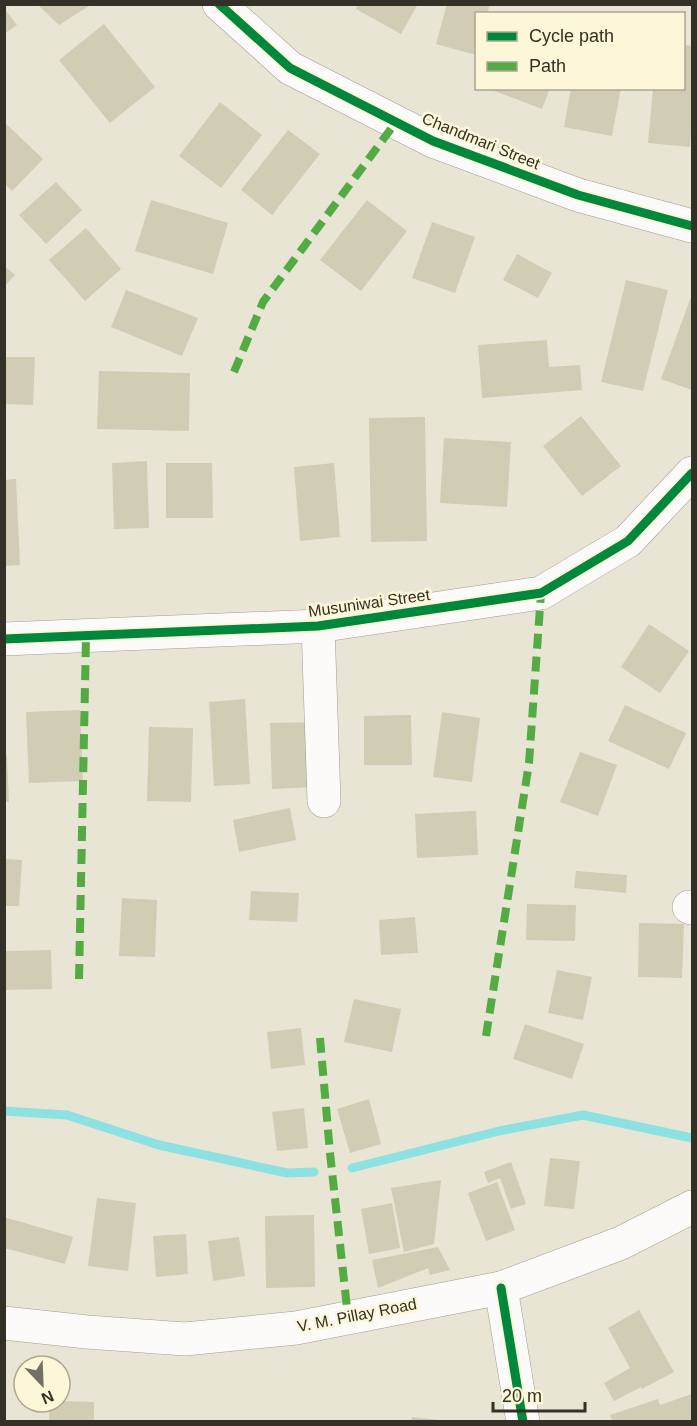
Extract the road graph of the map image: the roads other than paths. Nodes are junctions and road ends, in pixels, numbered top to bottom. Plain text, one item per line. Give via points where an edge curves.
1 (219, 4) edge
2 (693, 226) edge
3 (693, 473) edge
4 (318, 626) junction
5 (4, 639) edge
6 (324, 801) dead end
7 (693, 1207) edge
8 (501, 1288) junction
9 (4, 1323) edge
10 (524, 1422) edge

1 - 2 street, Chandmari Street via 290,68 433,141 578,195
3 - 4 street, Musuniwai Street via 628,541 541,593
4 - 5 street, Musuniwai Street
4 - 6 street
7 - 8 street, V. M. Pillay Road via 621,1243
8 - 9 street, V. M. Pillay Road via 296,1328 185,1339
8 - 10 street

